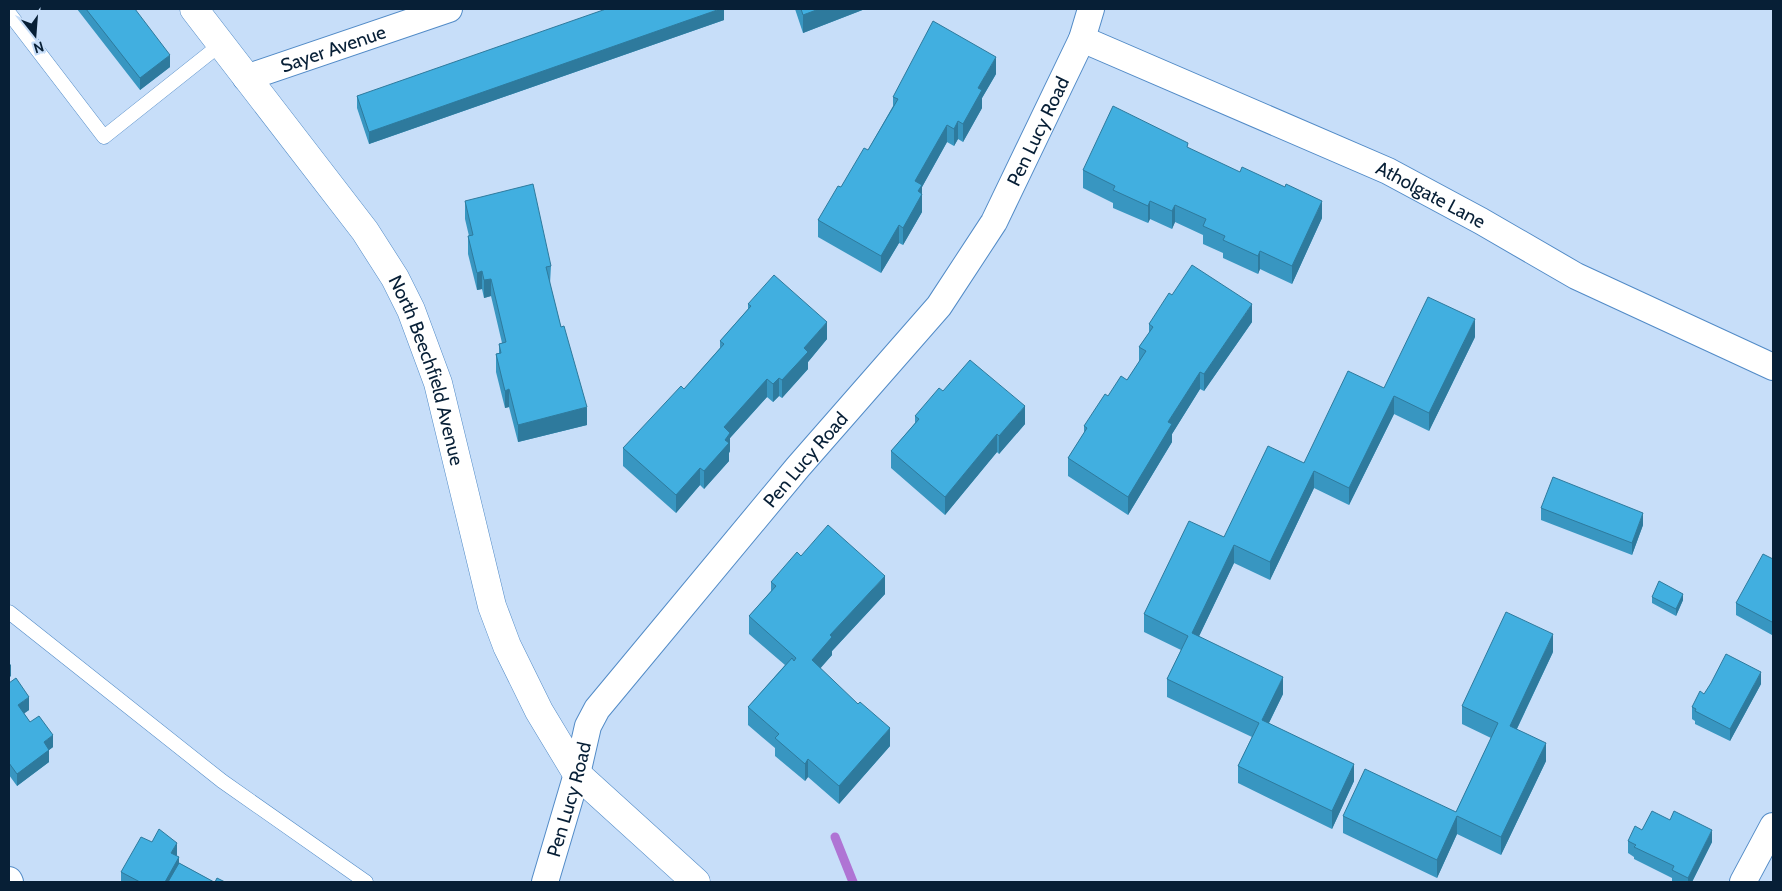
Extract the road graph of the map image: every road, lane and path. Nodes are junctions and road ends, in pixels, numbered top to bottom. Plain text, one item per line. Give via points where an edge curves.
1 (194, 9) edge
2 (449, 9) edge
3 (1091, 9) edge
4 (9, 13) edge
5 (1082, 39) junction
6 (221, 44) junction
7 (246, 78) junction
8 (1773, 367) edge
9 (9, 612) edge
10 (577, 774) junction
11 (1773, 826) edge
12 (366, 882) edge
13 (545, 882) edge
14 (696, 882) edge
15 (1743, 882) edge

1 - 6 street, North Beechfield Avenue
2 - 7 street, Sayer Avenue
3 - 5 street, Pen Lucy Road
4 - 6 lane via 104,137
5 - 8 street, Atholgate Lane via 1388,171 1576,276
5 - 10 street, Pen Lucy Road via 994,222 939,306 798,467 597,708 588,726
6 - 7 street, North Beechfield Avenue
7 - 10 street, North Beechfield Avenue via 365,231 411,310 438,384 492,606 521,678
9 - 12 lane via 222,781
10 - 13 street, Pen Lucy Road
10 - 14 street, North Beechfield Avenue
11 - 15 street

